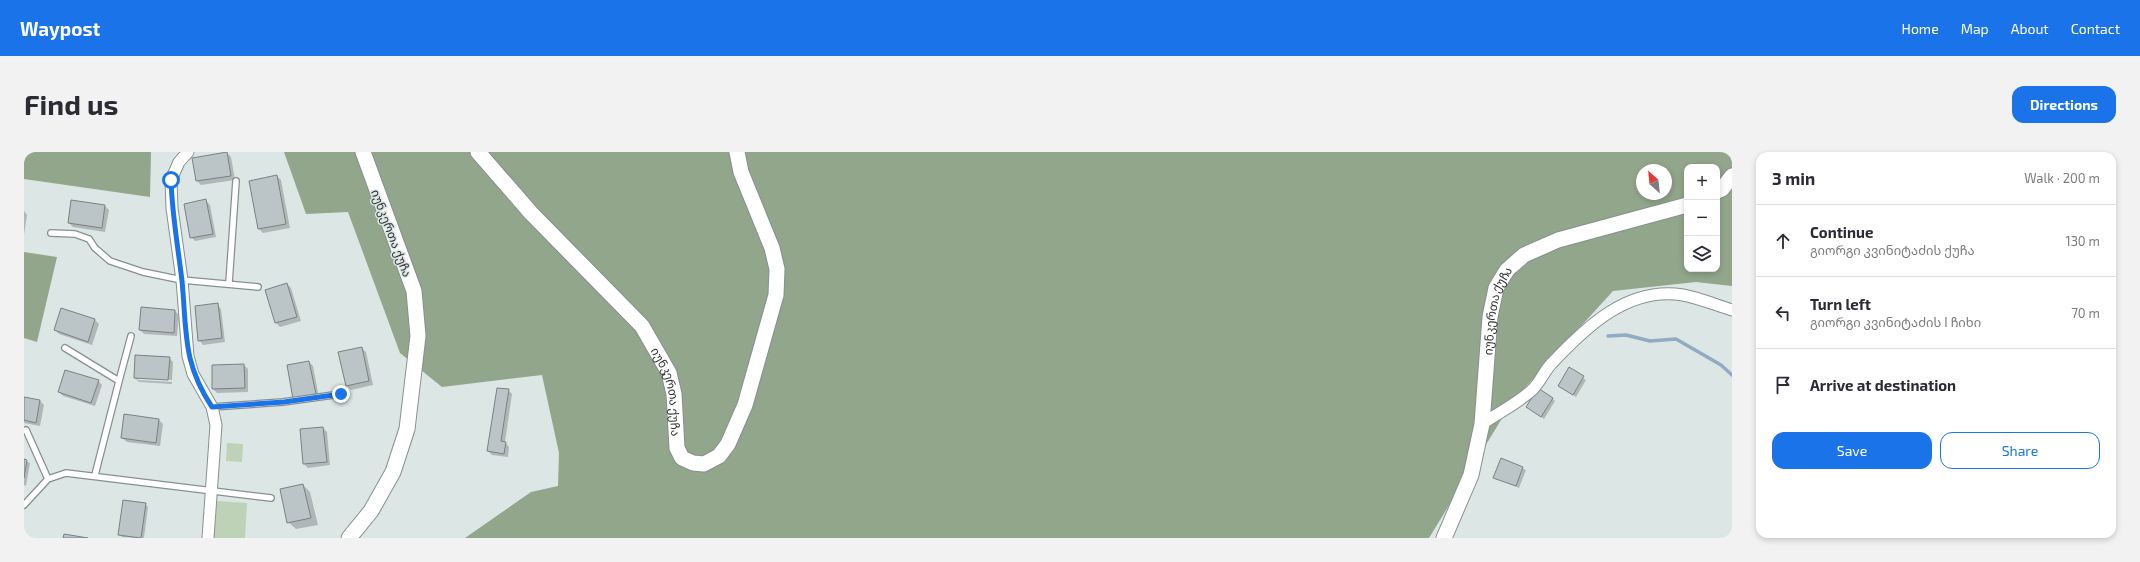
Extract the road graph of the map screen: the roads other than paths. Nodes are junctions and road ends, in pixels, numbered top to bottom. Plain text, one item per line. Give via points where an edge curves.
1 (188, 152) edge
2 (363, 152) edge
3 (478, 152) edge
4 (738, 152) edge
5 (1732, 176) edge
6 (236, 181) dead end
7 (1720, 190) edge
8 (1684, 206) edge
9 (51, 233) dead end
10 (182, 280) junction
11 (229, 283) junction
12 (258, 287) dead end
13 (1732, 310) edge
14 (132, 336) dead end
15 (65, 348) dead end
16 (118, 381) junction
17 (341, 394) dead end
18 (212, 407) junction
19 (1482, 424) junction
20 (26, 430) dead end
21 (95, 475) junction
22 (48, 478) junction
23 (212, 490) junction
24 (271, 498) dead end
25 (24, 505) edge
26 (208, 538) edge
27 (349, 538) edge
28 (1444, 538) edge

1 - 10 street via 179,162 171,180 172,208
2 - 27 main road, იუნკერთა ქუჩა via 414,291 418,336 407,429 392,472 370,511
3 - 4 main road, იუნკერთა ქუჩა via 531,213 642,326 669,372 674,394 676,448 682,458 692,463 704,464 719,456 728,444 745,405 776,295 777,269 772,248 741,172
5 - 7 main road
6 - 11 lane
8 - 19 main road, იუნკერთა ქუჩა via 1558,240 1524,255 1507,270 1496,288 1490,317
9 - 10 lane via 75,234 89,239 110,261 143,272
10 - 11 lane
10 - 18 street via 188,356 193,374
11 - 12 lane
13 - 19 street via 1682,295 1649,295 1623,303 1591,324 1548,367 1532,390
14 - 16 lane
15 - 16 lane
16 - 21 lane
17 - 18 lane via 284,402
18 - 23 street via 216,425
19 - 28 main road, იუნკერთა ქუჩა via 1471,475
20 - 22 lane
21 - 22 lane via 66,472
21 - 23 lane
22 - 25 lane
23 - 24 lane
23 - 26 street

